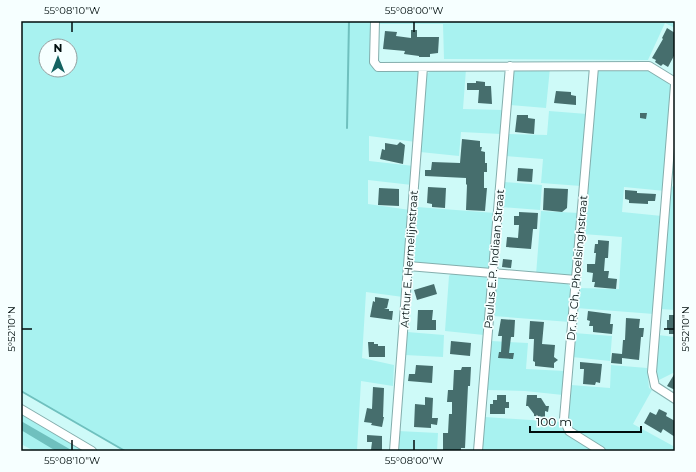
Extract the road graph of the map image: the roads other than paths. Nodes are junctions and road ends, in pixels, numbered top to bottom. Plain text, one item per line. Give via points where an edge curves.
1 (375, 21) edge
2 (510, 66) junction
3 (594, 67) junction
4 (423, 68) junction
5 (675, 83) edge
6 (672, 178) edge
7 (408, 266) junction
8 (493, 274) junction
9 (576, 280) junction
10 (675, 398) edge
11 (21, 410) edge
12 (92, 451) edge
13 (394, 451) edge
14 (478, 451) edge
15 (601, 451) edge

1 - 4 street via 374,62 378,67
2 - 3 street
2 - 4 street
2 - 8 street, Paulus E.P. Indiaan Straat
3 - 5 street via 649,66
3 - 9 street, Dr. R. Ch. Phoelsinghstraat
4 - 7 street, Arthur E. Hermelijnstraat
5 - 6 street
6 - 10 street via 652,372 655,386
7 - 8 street
7 - 13 street, Arthur E. Hermelijnstraat
8 - 9 street
8 - 14 street, Paulus E.P. Indiaan Straat
9 - 15 street, Dr. R. Ch. Phoelsinghstraat via 564,419 569,431
11 - 12 street

